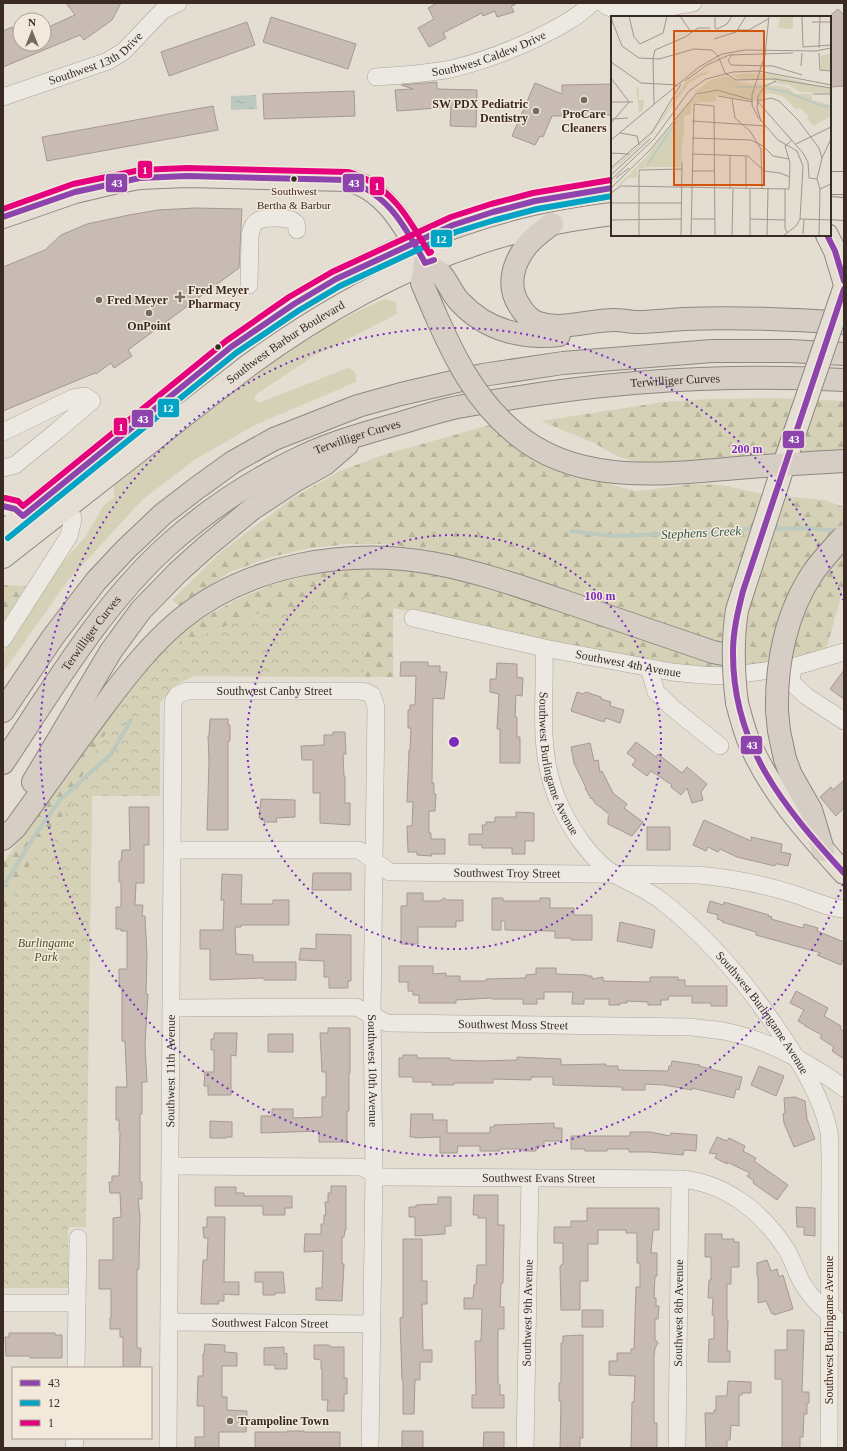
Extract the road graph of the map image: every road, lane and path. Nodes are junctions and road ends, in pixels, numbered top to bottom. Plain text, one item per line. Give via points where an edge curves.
1 (178, 3) edge
2 (592, 3) edge
3 (603, 3) edge
4 (693, 3) edge
5 (159, 7) edge
6 (376, 77) dead end
7 (3, 97) edge
8 (831, 183) edge
9 (844, 183) edge
10 (611, 188) edge
11 (831, 208) edge
12 (844, 209) edge
13 (611, 214) edge
14 (3, 217) edge
15 (552, 224) junction
16 (297, 230) dead end
17 (828, 236) edge
18 (414, 242) junction
19 (425, 263) junction
20 (844, 280) edge
21 (249, 285) dead end
22 (844, 289) edge
23 (636, 322) junction
24 (844, 323) edge
25 (844, 354) edge
26 (844, 380) edge
27 (3, 432) edge
28 (358, 435) junction
29 (844, 461) edge
30 (3, 468) edge
31 (3, 506) edge
32 (68, 506) junction
33 (23, 516) junction
34 (3, 532) edge
35 (844, 536) edge
36 (3, 557) edge
37 (413, 618) dead end
38 (3, 639) edge
39 (544, 648) junction
40 (844, 652) edge
41 (733, 656) junction
42 (793, 667) junction
43 (649, 668) junction
44 (177, 695) joint
45 (372, 695) joint
46 (3, 711) edge
47 (844, 721) edge
48 (720, 746) dead end
49 (3, 763) edge
50 (3, 838) edge
51 (172, 850) junction
52 (823, 850) junction
53 (374, 861) junction
54 (844, 874) edge
55 (616, 875) junction
56 (844, 909) edge
57 (172, 1008) junction
58 (372, 1015) junction
59 (797, 1058) junction
60 (844, 1088) edge
61 (171, 1166) junction
62 (374, 1172) junction
63 (530, 1178) junction
64 (680, 1179) junction
65 (78, 1238) dead end
66 (3, 1303) edge
67 (77, 1303) junction
68 (830, 1315) junction
69 (169, 1322) junction
70 (372, 1324) junction
71 (844, 1324) edge
72 (76, 1367) edge
73 (168, 1448) edge
74 (370, 1448) edge
75 (525, 1448) edge
76 (677, 1448) edge
77 (828, 1448) edge

1 - 5 street, Southwest 13th Drive
2 - 6 street, Southwest Caldew Drive via 581,13 546,34 482,61 453,69
3 - 4 street via 620,11
5 - 7 street, Southwest 13th Drive via 124,51 108,61
8 - 9 main road
10 - 18 main road via 535,201 493,212 453,225
11 - 12 main road
13 - 15 main road, Southwest Barbur Boulevard
14 - 18 main road via 75,192 140,178 187,176 334,180 368,187 390,207
15 - 19 main road, Southwest Barbur Boulevard via 519,231
15 - 23 highway via 532,240 517,261 512,278 513,290 522,310 538,322 548,325 614,320
16 - 21 street via 292,219 263,218 254,223 250,235
17 - 20 main road
18 - 19 main road
18 - 33 main road via 336,279 257,328 225,351
19 - 23 highway via 440,274 460,302 477,317 517,334 547,336 615,328
19 - 29 highway, bridge via 422,283 465,376 488,406 516,434 537,448 586,468 639,474
19 - 32 main road, Southwest Barbur Boulevard via 348,302 277,345
22 - 41 main road, bridge via 737,610
23 - 24 highway via 716,318
25 - 46 highway via 712,351 563,363 483,375 401,394 358,406 280,436 233,462 197,488 163,514 125,550 96,581 53,637
26 - 28 highway, Terwilliger Curves via 747,378 612,384 449,409
27 - 30 street via 72,398 84,396 92,401 15,465
28 - 49 highway, Terwilliger Curves via 304,455 269,474 228,498 168,546 113,604
28 - 50 highway via 325,464 252,509 178,572 141,610 103,664 10,821
31 - 33 street via 15,509
32 - 36 main road, Southwest Barbur Boulevard
32 - 38 street via 73,519 69,536
33 - 34 main road
35 - 52 highway, bridge via 814,572 801,594 791,618 778,670 776,711 785,759 810,810
37 - 39 street, Southwest 4th Avenue
39 - 43 street, Southwest 4th Avenue
39 - 55 street, Southwest Burlingame Avenue via 543,734 553,786 581,840 594,857
40 - 42 street, Southwest 4th Avenue
41 - 50 highway via 713,652 539,593 447,566 387,558 307,563 267,574 225,590 179,621 140,660 15,828
41 - 52 main road, bridge via 737,703 750,743 765,774
42 - 43 street, Southwest 4th Avenue via 727,676
42 - 47 street via 791,682 806,696
43 - 48 street via 656,692
44 - 45 street, Southwest Canby Street via 187,692 366,692
44 - 51 street, Southwest 11th Avenue via 173,705
45 - 53 street, Southwest 10th Avenue via 376,707
51 - 53 street, Southwest Troy Street via 359,850
51 - 57 street, Southwest 11th Avenue
52 - 54 main road
53 - 55 street, Southwest Troy Street via 390,872
53 - 58 street, Southwest 10th Avenue
55 - 56 street, Southwest Troy Street via 725,877 756,883
55 - 59 street, Southwest Burlingame Avenue via 661,900 716,949 756,997
57 - 58 street, Southwest Moss Street via 356,1007
57 - 61 street, Southwest 11th Avenue
58 - 59 street, Southwest Moss Street via 387,1023 692,1027 746,1037
58 - 62 street, Southwest 10th Avenue
59 - 60 street, Southwest Moss Street
59 - 68 street, Southwest Burlingame Avenue via 816,1093 829,1132
61 - 62 street, Southwest Evans Street via 361,1166
61 - 69 street, Southwest 11th Avenue
62 - 63 street, Southwest Evans Street via 381,1177
62 - 70 street, Southwest 10th Avenue
63 - 64 street, Southwest Evans Street
63 - 75 street, Southwest 9th Avenue
64 - 68 street, Southwest Evans Street via 701,1182 730,1194 756,1213 784,1246 801,1281 811,1295
64 - 76 street, Southwest 8th Avenue
65 - 67 street
66 - 67 street
67 - 72 street
68 - 71 street, Southwest Evans Street
68 - 77 street, Southwest Burlingame Avenue
69 - 70 street, Southwest Falcon Street
69 - 73 street, Southwest 11th Avenue
70 - 74 street, Southwest 10th Avenue

